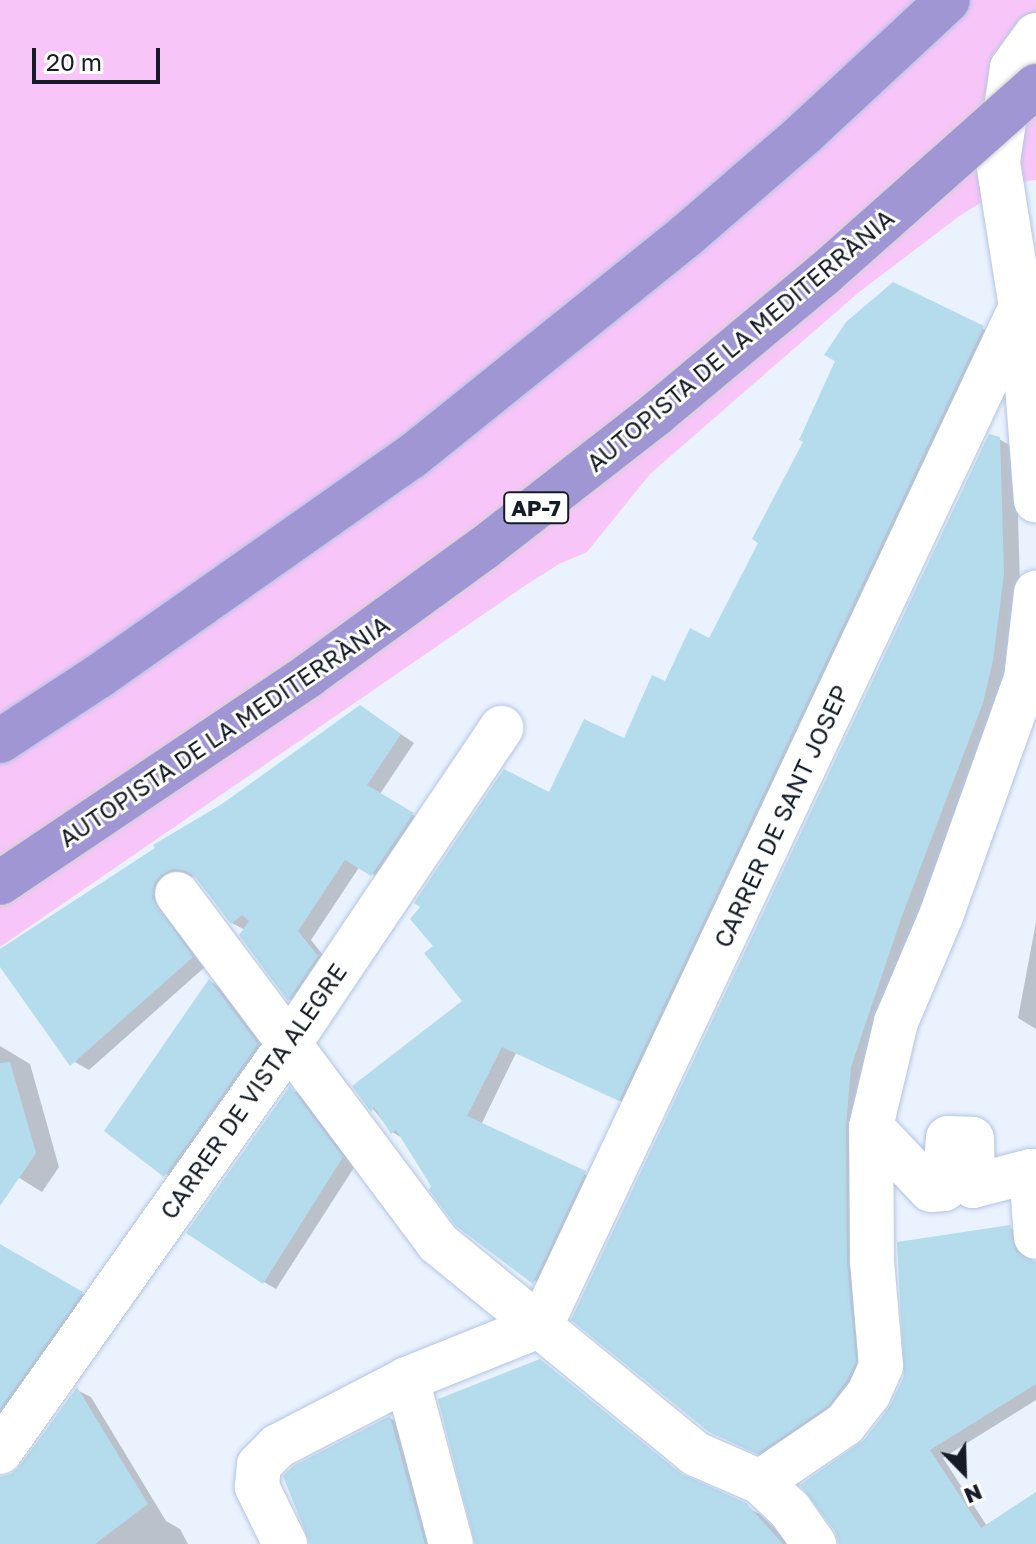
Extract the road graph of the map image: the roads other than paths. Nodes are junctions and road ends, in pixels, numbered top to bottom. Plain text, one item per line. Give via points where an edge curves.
1 (948, 0) edge
2 (1036, 35) edge
3 (1036, 86) edge
4 (1022, 210) edge
5 (1028, 302) edge
6 (1036, 500) edge
7 (1036, 593) edge
8 (501, 728) dead end
9 (0, 741) edge
10 (0, 883) edge
11 (177, 894) dead end
12 (289, 1044) junction
13 (871, 1127) junction
14 (1036, 1237) edge
15 (541, 1325) junction
16 (407, 1379) junction
17 (0, 1452) edge
18 (760, 1482) junction
19 (285, 1544) edge
20 (451, 1544) edge
21 (814, 1544) edge

1 - 9 highway via 805,133 411,457
2 - 4 street via 1012,68 998,162
3 - 10 highway, AUTOPISTA DE LA MEDITERRÀNIA / AP-7, bridge via 823,275 484,548 309,675
4 - 5 street
5 - 6 street
5 - 15 street, CARRER DE SANT JOSEP
7 - 13 street via 1026,679 941,916 896,1022
8 - 12 street, CARRER DE VISTA ALEGRE
11 - 12 street
12 - 15 street via 438,1243
12 - 17 street, CARRER DE VISTA ALEGRE
13 - 14 street via 931,1190 944,1189 948,1138 972,1139 973,1186 1031,1171
13 - 18 street via 872,1260 881,1366 869,1393 845,1424
15 - 16 street
15 - 18 street via 696,1454
16 - 19 street via 278,1446 259,1465 257,1487
16 - 20 street
18 - 21 street via 790,1510

